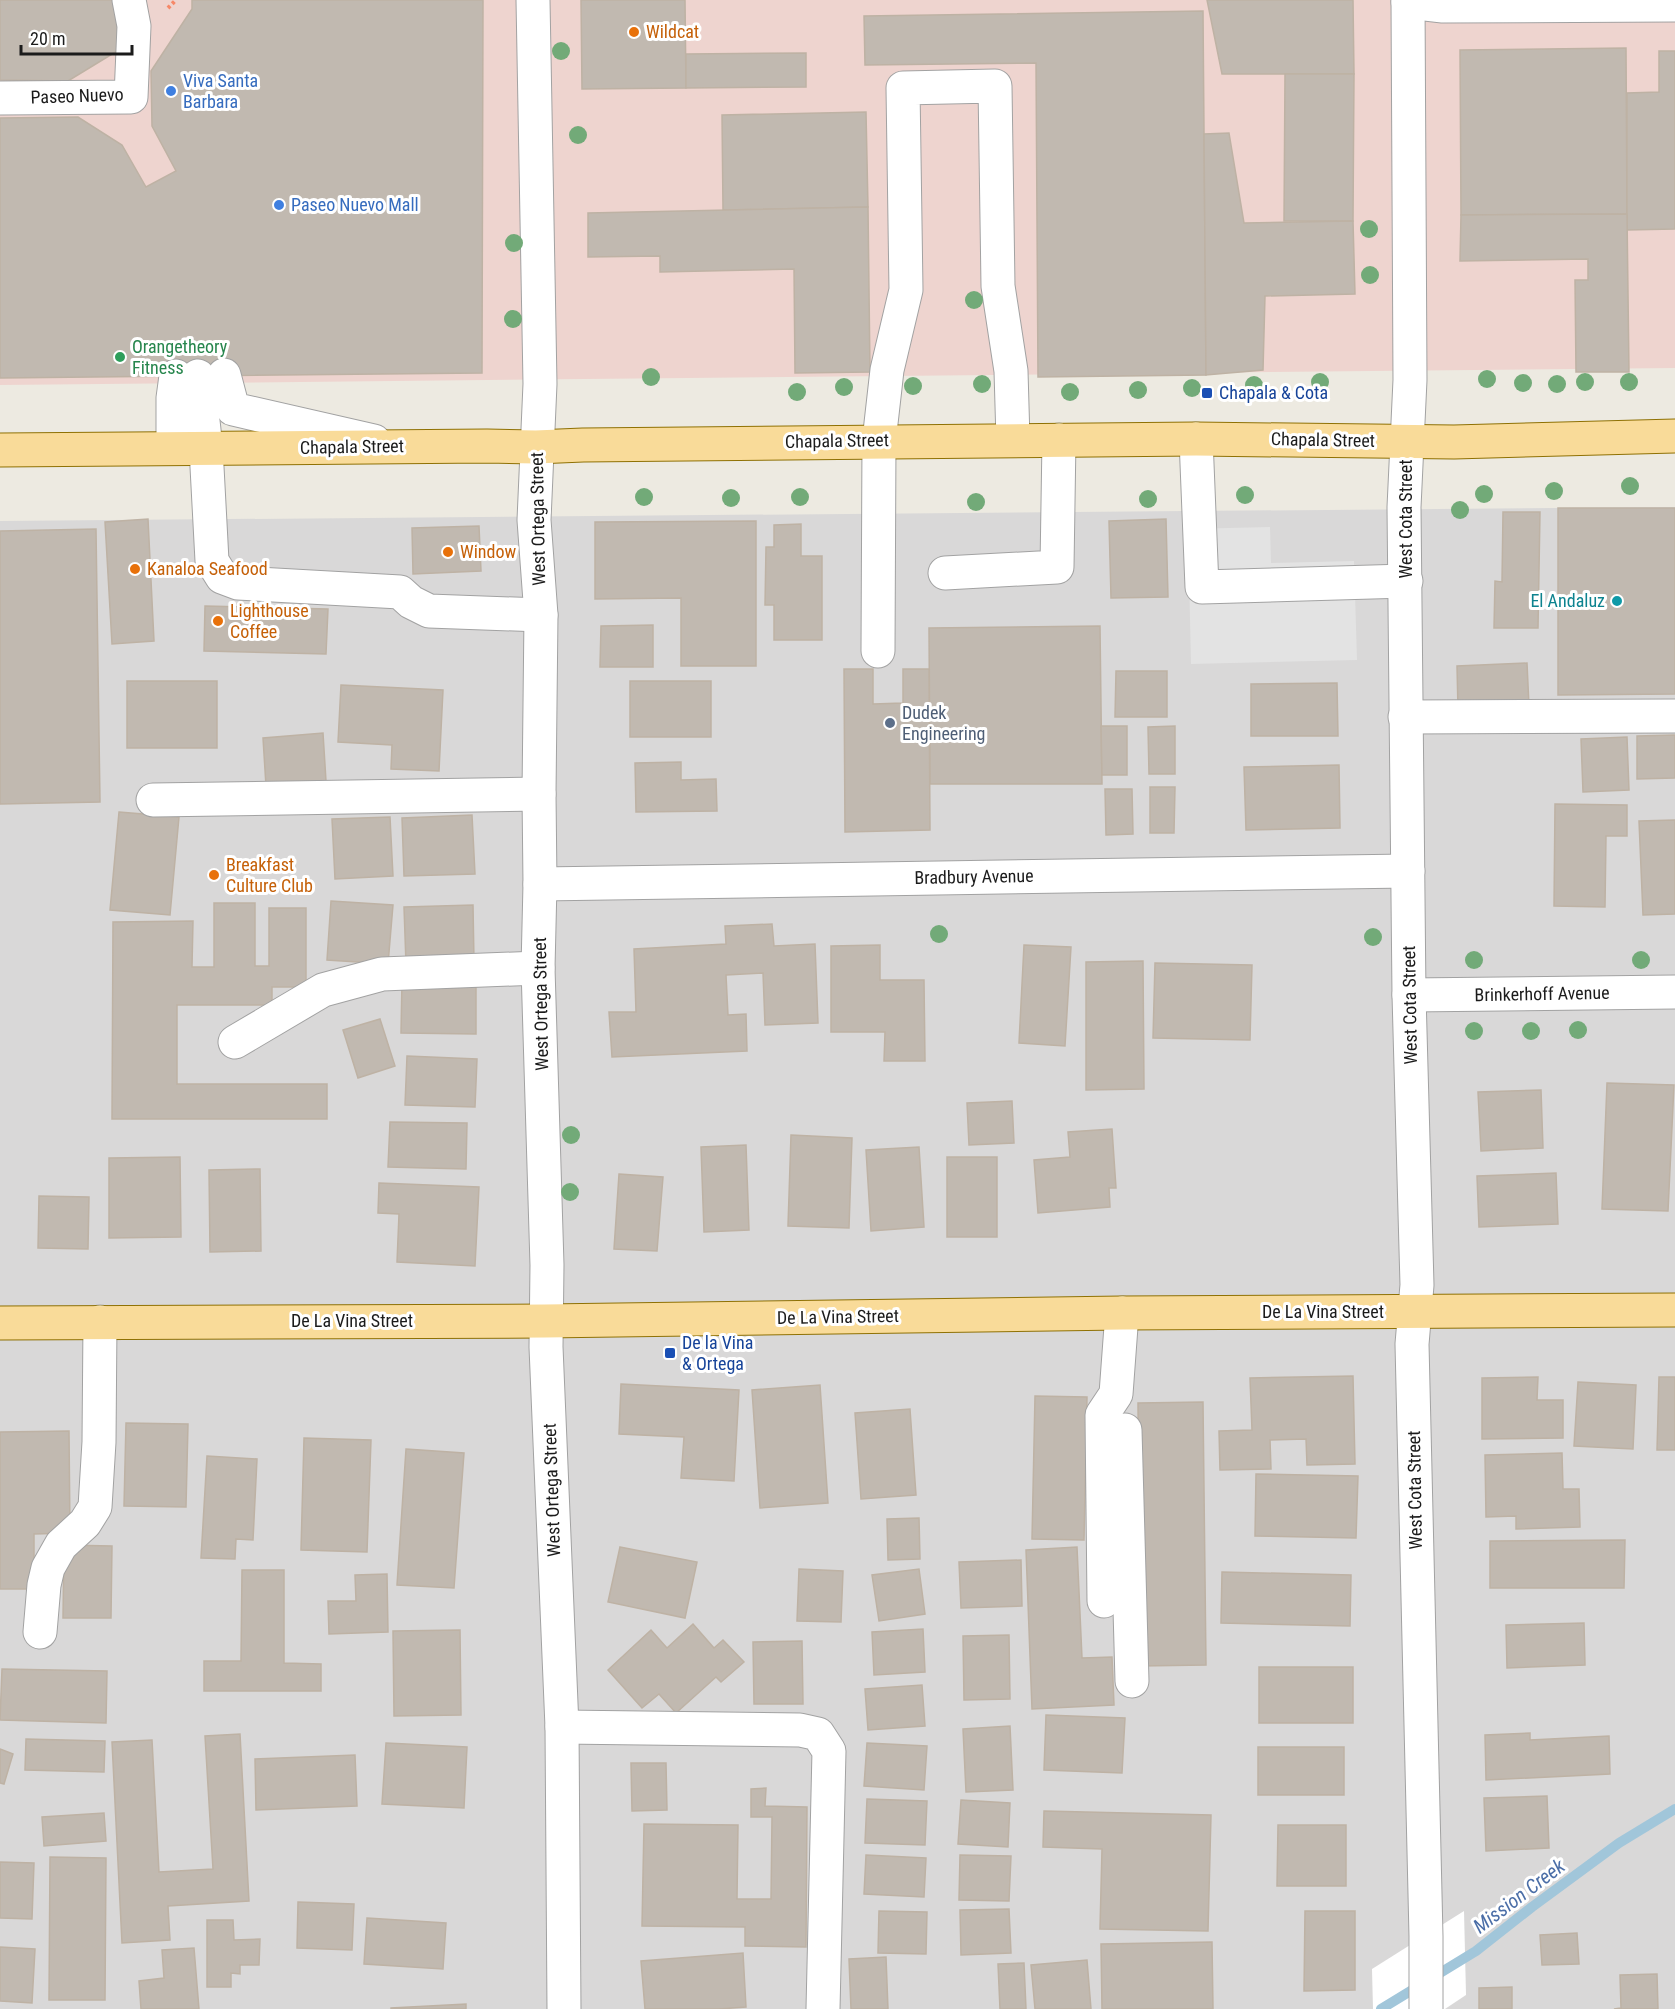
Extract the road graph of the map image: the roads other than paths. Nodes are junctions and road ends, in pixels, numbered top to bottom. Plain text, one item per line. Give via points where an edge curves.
1 (129, 0) edge
2 (533, 0) edge
3 (1408, 1) edge
4 (1675, 5) edge
5 (0, 98) edge
6 (199, 376) junction
7 (1675, 436) edge
8 (1196, 439) junction
9 (1013, 440) junction
10 (1059, 440) junction
11 (879, 441) junction
12 (1407, 441) junction
13 (399, 446) junction
14 (536, 447) junction
15 (174, 448) junction
16 (206, 448) junction
17 (0, 450) edge
18 (945, 573) dead end
19 (1406, 580) junction
20 (540, 615) junction
21 (878, 651) dead end
22 (1675, 716) edge
23 (1405, 717) junction
24 (539, 794) junction
25 (153, 800) dead end
26 (1408, 871) junction
27 (540, 884) junction
28 (538, 968) junction
29 (1675, 992) edge
30 (1409, 995) junction
31 (235, 1042) dead end
32 (1675, 1310) edge
33 (1415, 1311) junction
34 (1122, 1313) junction
35 (545, 1321) junction
36 (100, 1322) junction
37 (0, 1323) edge
38 (1116, 1394) junction
39 (1104, 1601) dead end
40 (40, 1632) dead end
41 (1132, 1682) dead end
42 (562, 1727) junction
43 (564, 2009) edge
44 (823, 2009) edge
45 (1425, 2009) edge

1 - 5 street, Paseo Nuevo via 134,26 131,97
2 - 14 street, West Ortega Street via 540,384
3 - 4 street via 1443,6
3 - 12 street, West Cota Street
6 - 13 street via 233,409
6 - 15 street via 173,398
6 - 16 street
7 - 12 main road, Chapala Street
8 - 10 main road, Chapala Street
8 - 12 main road, Chapala Street
8 - 19 street via 1202,587
9 - 10 main road, Chapala Street
9 - 11 main road, Chapala Street
9 - 11 street via 1011,371 998,286 995,86 903,88 906,290 887,370
10 - 18 street via 1057,567
11 - 14 main road, Chapala Street
11 - 21 street
12 - 19 street, West Cota Street
13 - 14 main road, Chapala Street
13 - 16 main road, Chapala Street
14 - 20 street, West Ortega Street via 534,520
15 - 16 main road, Chapala Street
15 - 17 main road, Chapala Street
16 - 20 street via 212,561 222,577 238,583 400,592 429,611
19 - 23 street, West Cota Street
20 - 24 street, West Ortega Street
22 - 23 street
23 - 26 street, West Cota Street
24 - 25 street
24 - 27 street, West Ortega Street
26 - 27 street, Bradbury Avenue
26 - 30 street, West Cota Street
27 - 28 street, West Ortega Street
28 - 31 street via 382,974 323,990
28 - 35 street, West Ortega Street via 547,1265
29 - 30 street, Brinkerhoff Avenue
30 - 33 street, West Cota Street
32 - 33 main road, De La Vina Street
33 - 34 main road, De La Vina Street
33 - 45 street, West Cota Street
34 - 35 main road, De La Vina Street
34 - 38 street
35 - 36 main road, De La Vina Street
35 - 42 street, West Ortega Street
36 - 37 main road, De La Vina Street
36 - 40 street via 95,1507 85,1524 61,1545 48,1568
38 - 39 street via 1102,1414
38 - 41 street via 1124,1410
42 - 43 street, West Ortega Street
42 - 44 street via 800,1730 818,1734 829,1751

